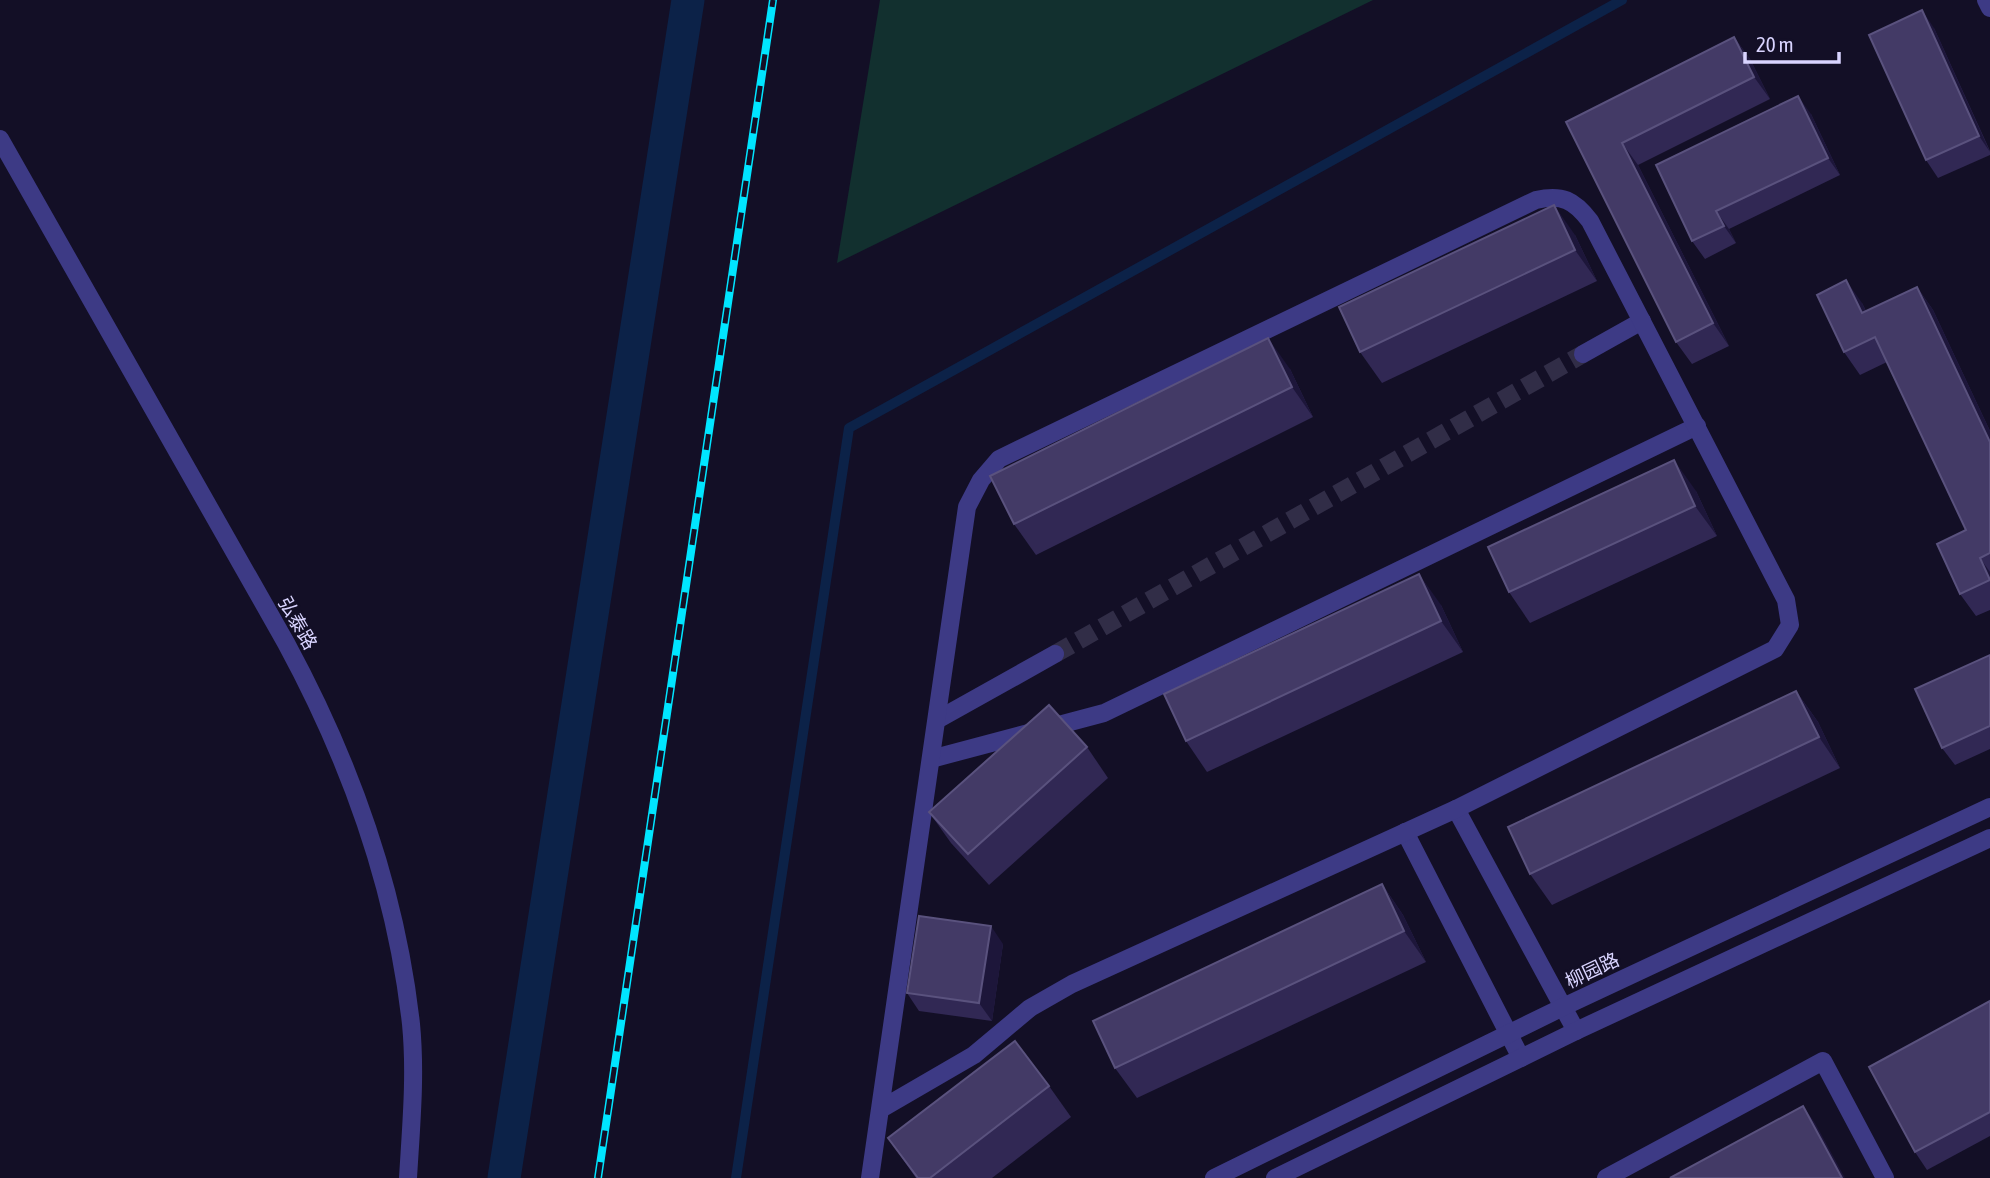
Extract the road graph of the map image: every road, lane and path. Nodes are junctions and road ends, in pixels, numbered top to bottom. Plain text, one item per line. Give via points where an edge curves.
1 (1986, 0) edge
2 (1990, 8) edge
3 (0, 139) edge
4 (1642, 321) junction
5 (1583, 354) tunnel mouth
6 (1697, 426) junction
7 (1055, 654) tunnel mouth
8 (937, 720) junction
9 (931, 759) junction
10 (1990, 807) edge
11 (1456, 808) junction
12 (1405, 832) junction
13 (1990, 838) edge
14 (1563, 1007) junction
15 (1576, 1031) junction
16 (1508, 1034) junction
17 (1521, 1058) junction
18 (881, 1110) junction
19 (408, 1178) edge
20 (870, 1178) edge
21 (1214, 1178) edge
22 (1275, 1178) edge
23 (1606, 1178) edge
24 (1885, 1178) edge

1 - 2 street
3 - 19 street, 弘泰路 via 286,643 318,702 357,795 385,884 411,1025 414,1087
4 - 5 street
4 - 6 street
4 - 8 street via 1590,221 1577,204 1556,195 1536,200 999,459 967,507
6 - 9 street via 1104,713
6 - 11 street via 1786,600 1790,625 1775,649
7 - 8 street
8 - 9 street
9 - 18 street
10 - 14 street, 柳园路
11 - 12 street
11 - 14 street
12 - 16 street
12 - 18 street via 1072,984 1030,1008 974,1055
13 - 15 street
14 - 15 street
14 - 16 street, 柳园路
15 - 17 street
16 - 17 street
16 - 21 street, 柳园路
17 - 22 street
18 - 20 street
23 - 24 street via 1824,1061

